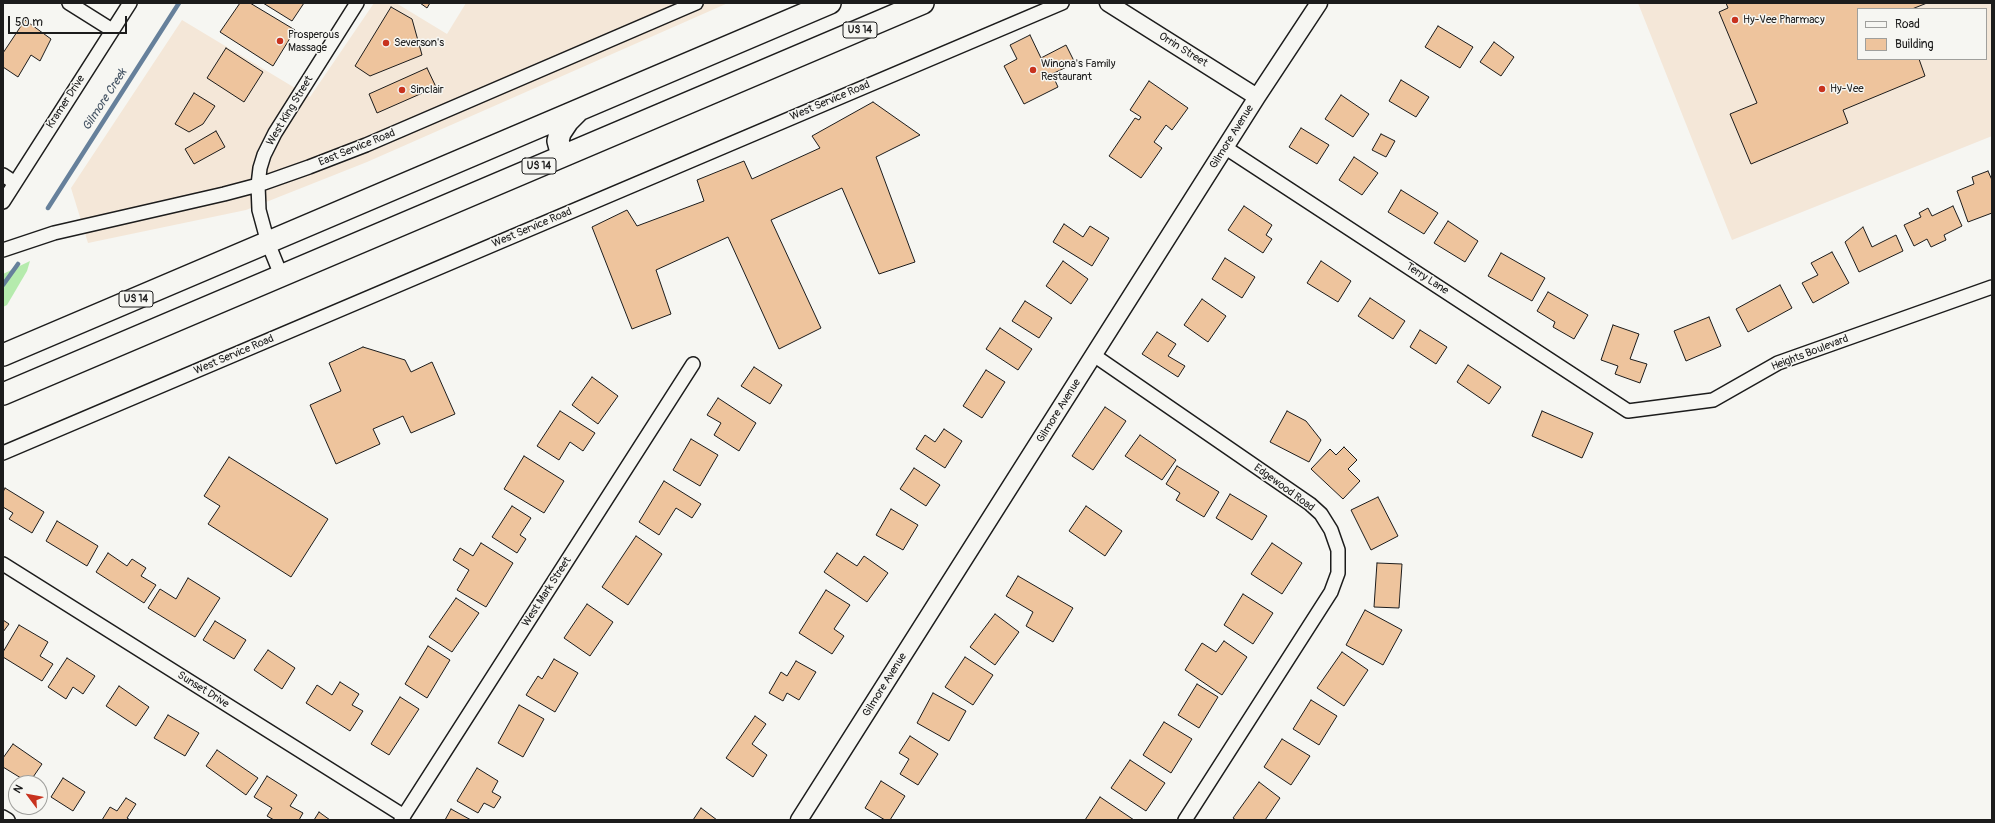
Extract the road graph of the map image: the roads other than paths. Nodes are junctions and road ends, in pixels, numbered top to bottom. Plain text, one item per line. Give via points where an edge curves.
1 (69, 3) edge
2 (130, 3) edge
3 (357, 3) edge
4 (696, 3) edge
5 (830, 3) edge
6 (922, 3) edge
7 (1062, 3) edge
8 (1108, 3) edge
9 (1319, 3) edge
10 (112, 30) junction
11 (1257, 97) junction
12 (584, 107) junction
13 (1226, 148) junction
14 (562, 156) junction
15 (3, 175) edge
16 (15, 183) junction
17 (258, 185) junction
18 (3, 202) edge
19 (268, 242) junction
20 (3, 250) edge
21 (281, 275) junction
22 (1992, 287) edge
23 (3, 355) edge
24 (1095, 356) junction
25 (693, 364) dead end
26 (3, 394) edge
27 (1628, 411) joint
28 (3, 454) edge
29 (3, 564) edge
30 (3, 817) edge
31 (402, 818) edge
32 (8, 820) edge
33 (799, 820) edge
34 (1185, 820) edge

1 - 10 street
2 - 10 street, Kramer Drive
3 - 17 street, West King Street via 275,132 264,155
4 - 17 street, East Service Road via 366,145
5 - 12 highway, US 14
6 - 14 highway, US 14
7 - 28 street, West Service Road
8 - 11 street, Orrin Street
9 - 11 street, Gilmore Avenue
10 - 16 street, Kramer Drive
11 - 13 street, Gilmore Avenue
12 - 14 highway via 563,127 558,141
12 - 19 highway, US 14
13 - 24 street, Gilmore Avenue
13 - 27 street, Terry Lane
14 - 21 highway, US 14
15 - 16 street
16 - 18 street, Kramer Drive
17 - 19 street, West King Street via 259,210
17 - 20 street, East Service Road via 61,232
19 - 21 street, West King Street
19 - 23 highway, US 14
21 - 26 highway
22 - 27 street, Heights Boulevard via 1778,363 1712,400
24 - 33 street, Gilmore Avenue
24 - 34 street, Edgewood Road via 1310,504 1321,514 1331,530 1338,550 1338,573 1331,592
25 - 31 street, West Mark Street
29 - 31 street, Sunset Drive
30 - 32 street

